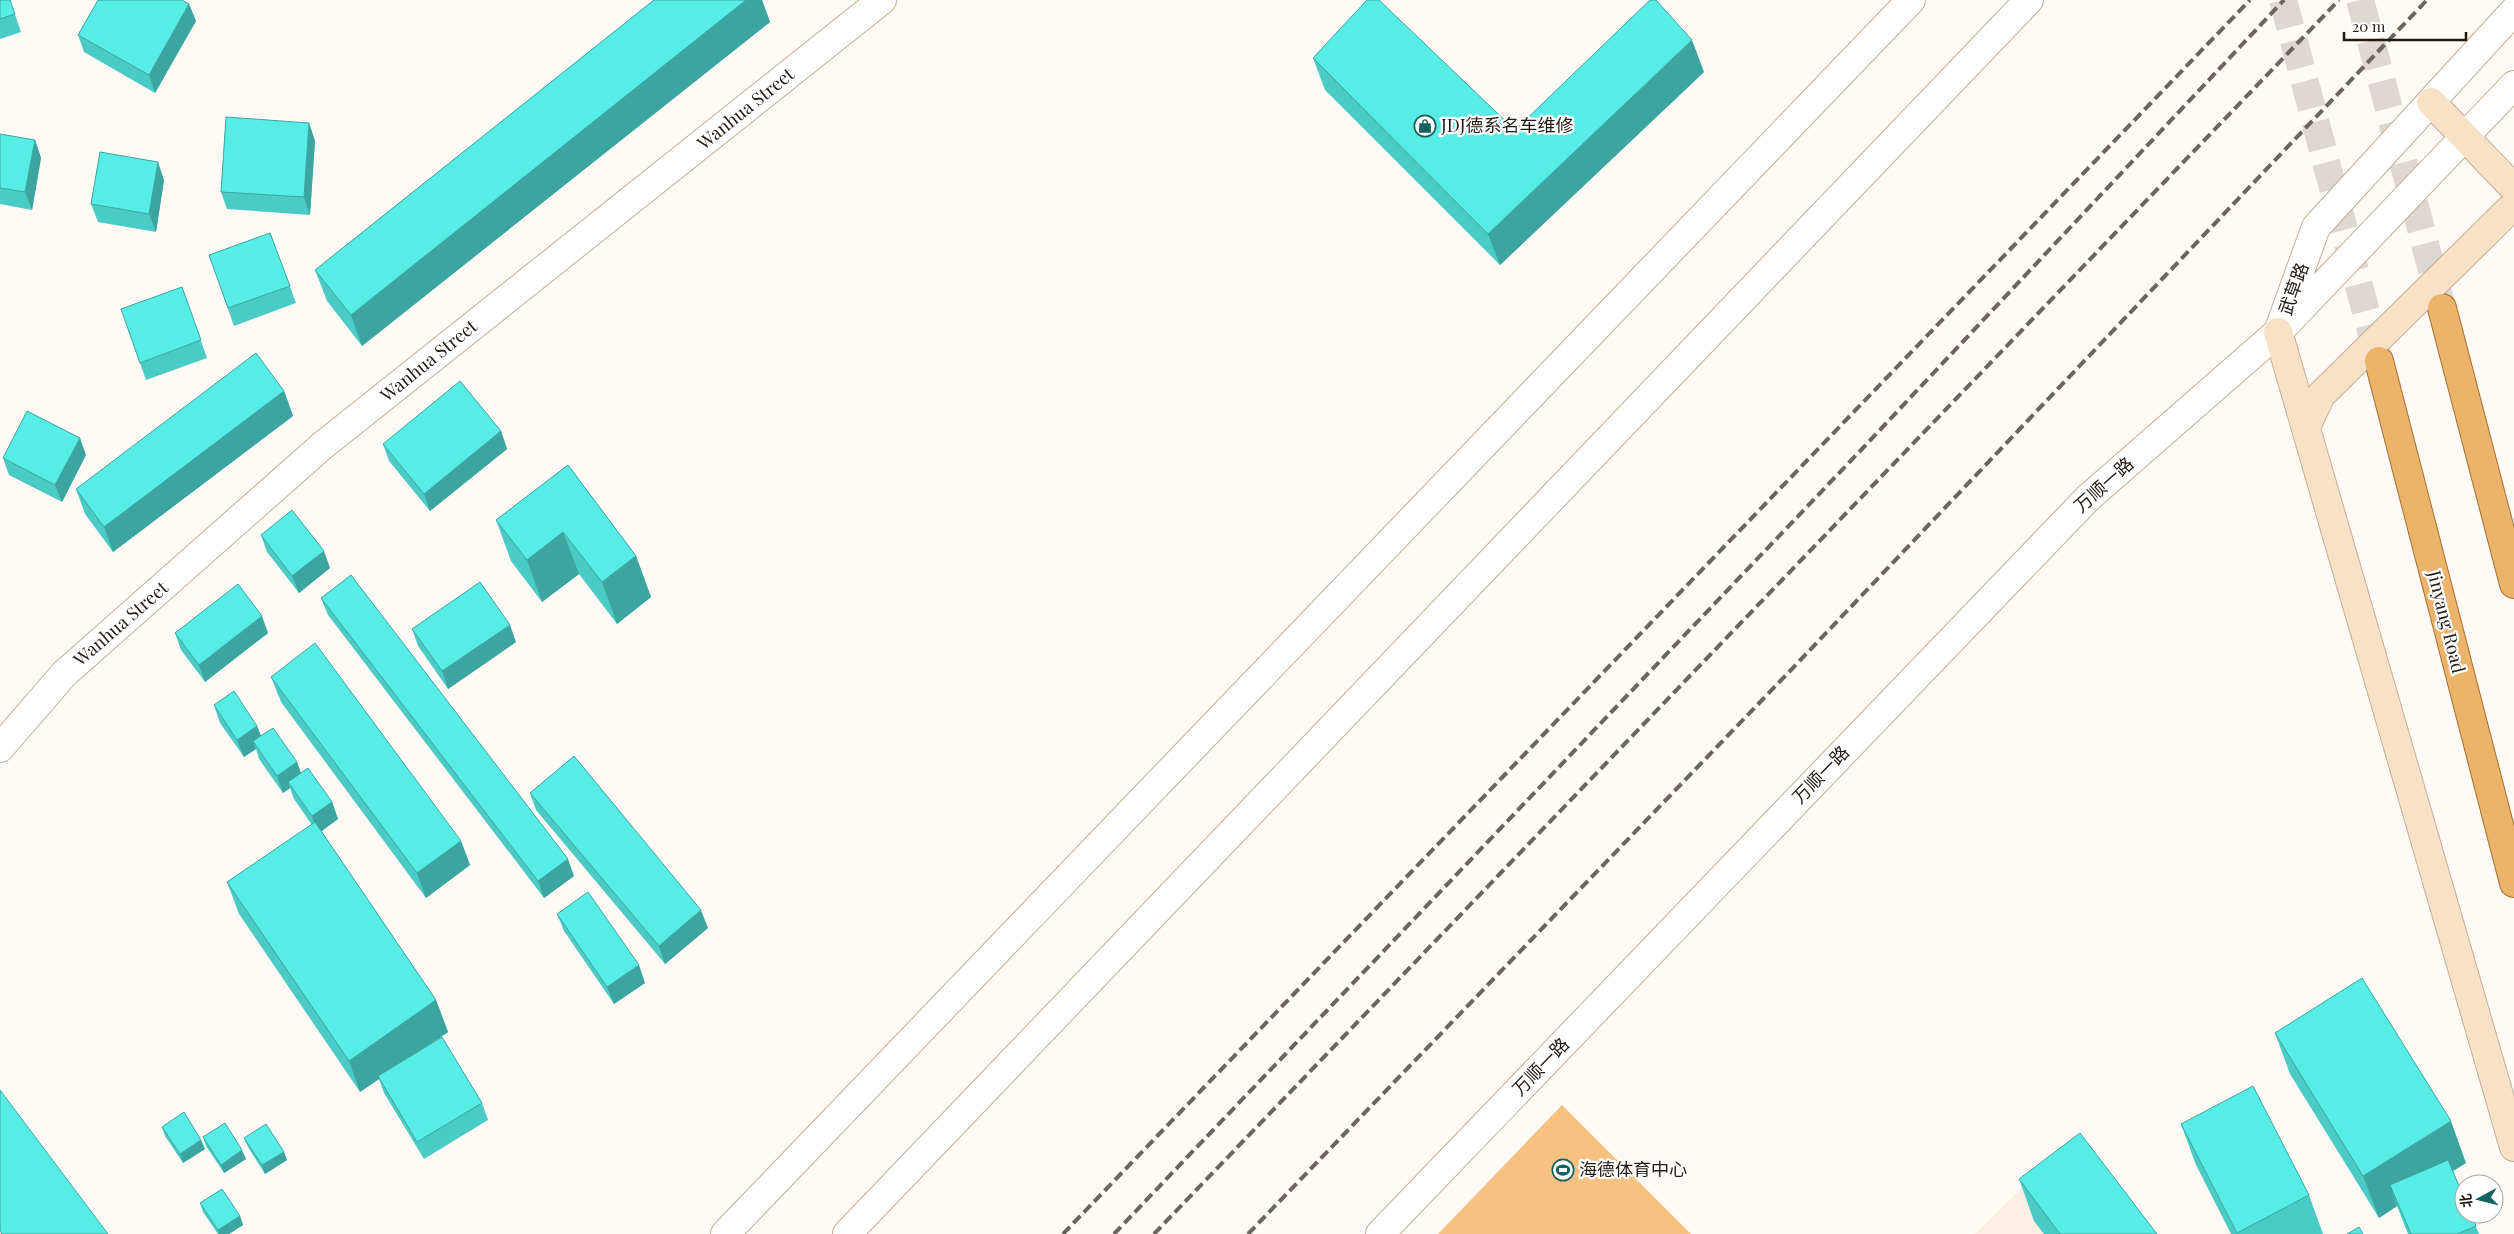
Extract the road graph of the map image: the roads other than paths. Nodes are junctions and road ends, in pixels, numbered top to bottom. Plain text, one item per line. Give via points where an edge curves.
1 (882, 0) edge
2 (1911, 0) edge
3 (2029, 0) edge
4 (2514, 11) edge
5 (2514, 85) edge
6 (2431, 102) junction
7 (2465, 135) junction
8 (2514, 188) edge
9 (2514, 210) edge
10 (2442, 308) tunnel mouth
11 (2278, 332) junction
12 (2379, 361) tunnel mouth
13 (2306, 427) junction
14 (2514, 584) edge
15 (0, 748) edge
16 (2514, 883) edge
17 (2514, 1148) edge
18 (725, 1234) edge
19 (847, 1234) edge
20 (1380, 1234) edge

1 - 15 street, Wanhua Street via 322,446 64,674
2 - 18 street
3 - 19 street
4 - 6 street, 武草路
5 - 7 street, 武草路
6 - 7 main road
6 - 11 street, 武草路 via 2316,227
7 - 8 main road
7 - 11 street, 武草路
9 - 13 main road via 2509,210 2321,395
10 - 14 highway
11 - 13 main road
11 - 20 street, 万顺一路 via 2088,498
12 - 16 highway, Jinyang Road
13 - 17 main road

